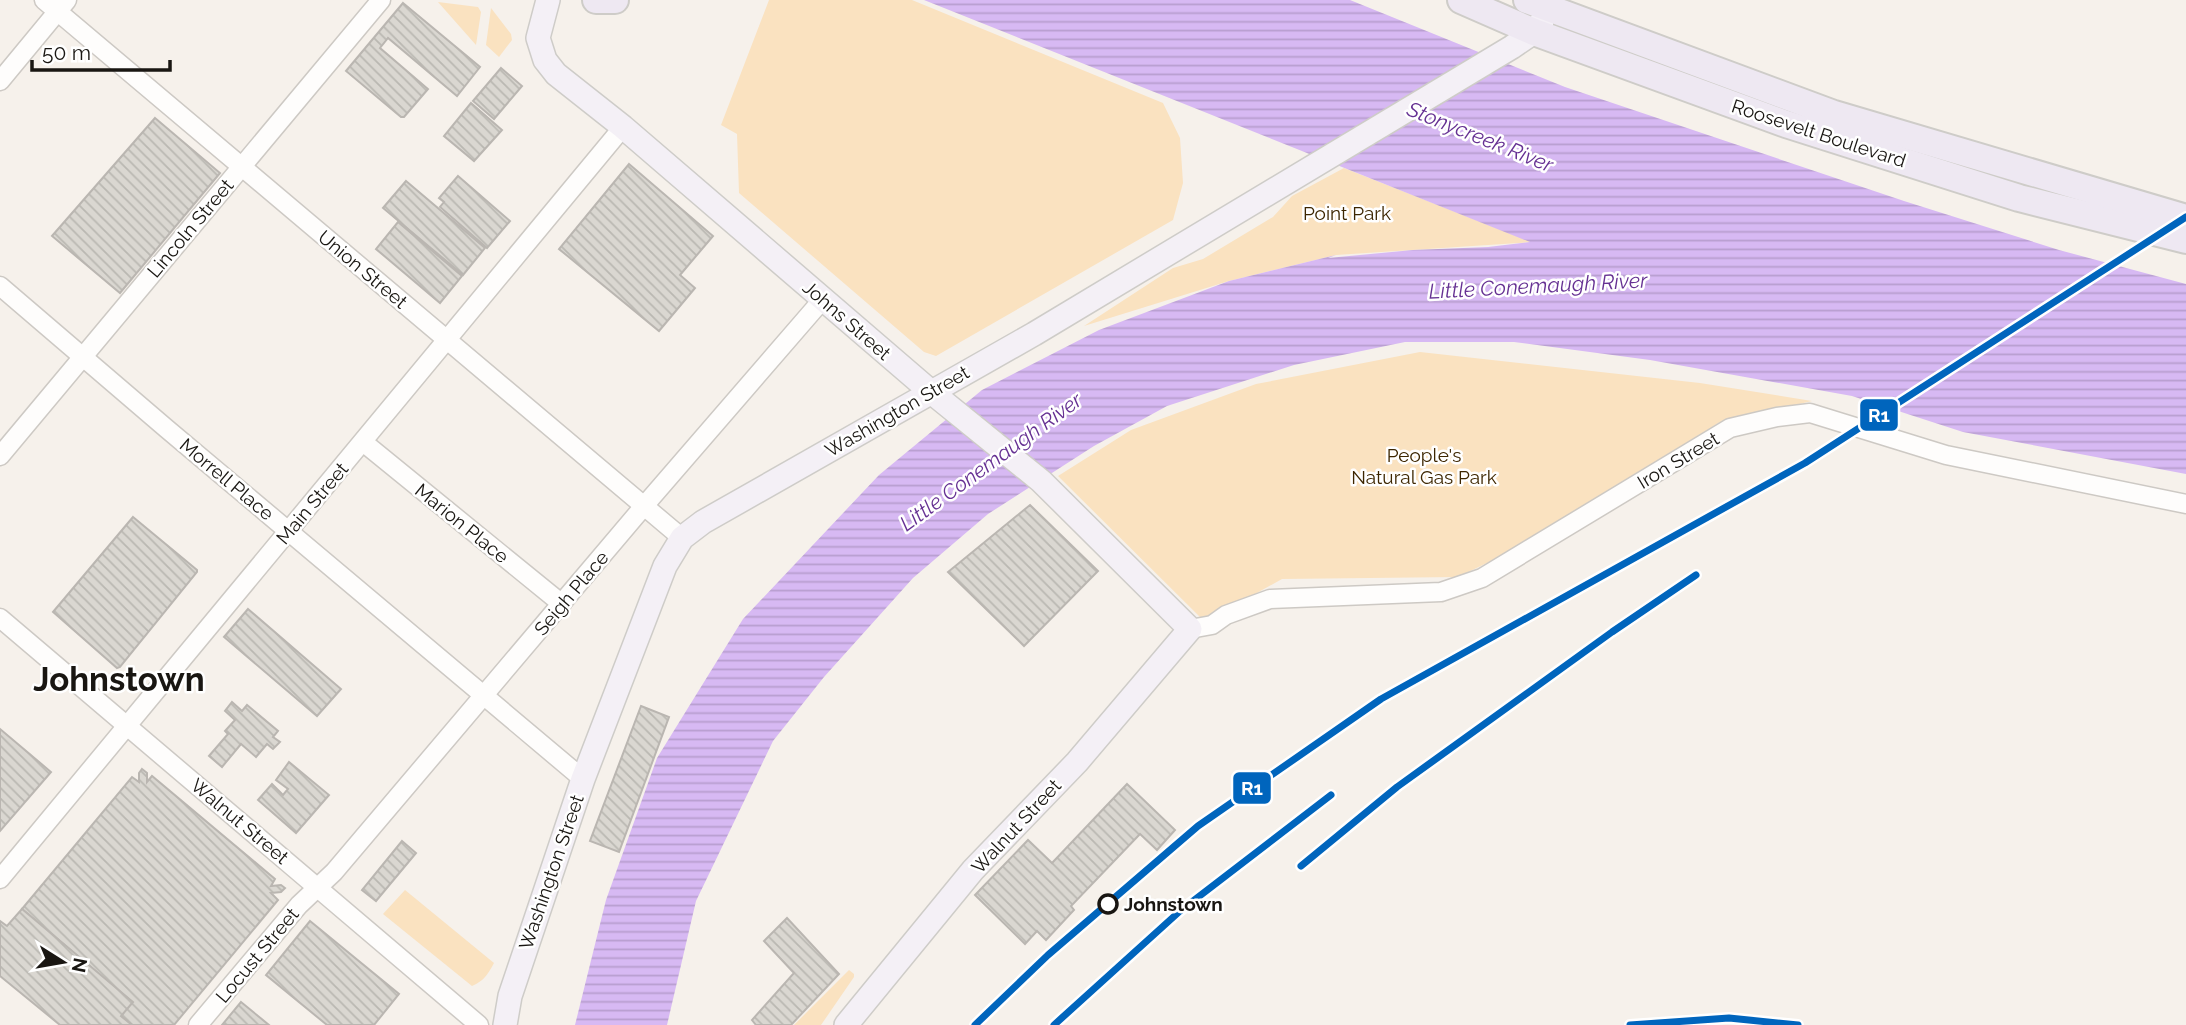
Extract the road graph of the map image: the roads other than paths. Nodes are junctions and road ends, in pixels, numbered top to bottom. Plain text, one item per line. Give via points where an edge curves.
1 (44, 0) edge
2 (381, 0) edge
3 (548, 0) edge
4 (596, 0) edge
5 (615, 0) edge
6 (1461, 0) edge
7 (1527, 0) edge
8 (62, 6) edge
9 (1551, 11) junction
10 (1523, 39) junction
11 (0, 81) edge
12 (623, 128) junction
13 (241, 167) junction
14 (2186, 218) edge
15 (2186, 240) edge
16 (0, 286) edge
17 (823, 299) junction
18 (447, 340) junction
19 (83, 356) junction
20 (930, 391) junction
21 (363, 442) junction
22 (0, 456) edge
23 (2186, 504) edge
24 (644, 506) junction
25 (289, 531) junction
26 (682, 538) junction
27 (562, 604) junction
28 (0, 618) edge
29 (1190, 629) junction
30 (483, 696) junction
31 (127, 726) junction
32 (583, 779) junction
33 (0, 879) edge
34 (318, 886) junction
35 (198, 1025) edge
36 (479, 1025) edge
37 (505, 1025) edge
38 (846, 1025) edge

1 - 8 street, Union Street
2 - 13 street, Lincoln Street
3 - 12 main road, Johns Street via 538,38 545,60
4 - 5 highway
6 - 10 highway, Roosevelt Boulevard
7 - 9 highway, Roosevelt Boulevard
8 - 11 street
8 - 13 street, Union Street
9 - 10 main road, Washington Street
9 - 14 highway, Roosevelt Boulevard via 1834,114
10 - 15 highway, Roosevelt Boulevard via 2019,198
10 - 20 main road, Washington Street via 1034,334
12 - 17 main road, Johns Street
12 - 18 street, Main Street
13 - 18 street, Union Street
13 - 19 street, Lincoln Street
16 - 19 street, Morrell Place
17 - 20 main road, Johns Street
17 - 24 street, Seigh Place
18 - 21 street, Main Street
18 - 24 street, Union Street
19 - 22 street, Lincoln Street
19 - 25 street, Morrell Place
20 - 26 main road, Washington Street
20 - 29 main road, Johns Street via 1041,481
21 - 25 street, Main Street
21 - 27 street, Marion Place
23 - 29 street, Iron Street via 1946,455 1810,413 1777,416 1730,428 1482,579 1441,592 1270,599 1212,625
24 - 26 street, Union Street
24 - 27 street, Seigh Place
25 - 30 street, Morrell Place
25 - 31 street, Main Street
26 - 32 main road, Washington Street via 665,566
27 - 30 street, Seigh Place
28 - 31 street, Walnut Street
29 - 38 main road, Walnut Street via 1077,762 973,870
30 - 32 street, Morrell Place
30 - 34 street, Seigh Place
31 - 33 street, Main Street
31 - 34 street, Walnut Street
32 - 37 main road, Washington Street via 510,996
34 - 35 street, Locust Street
34 - 36 street, Walnut Street

